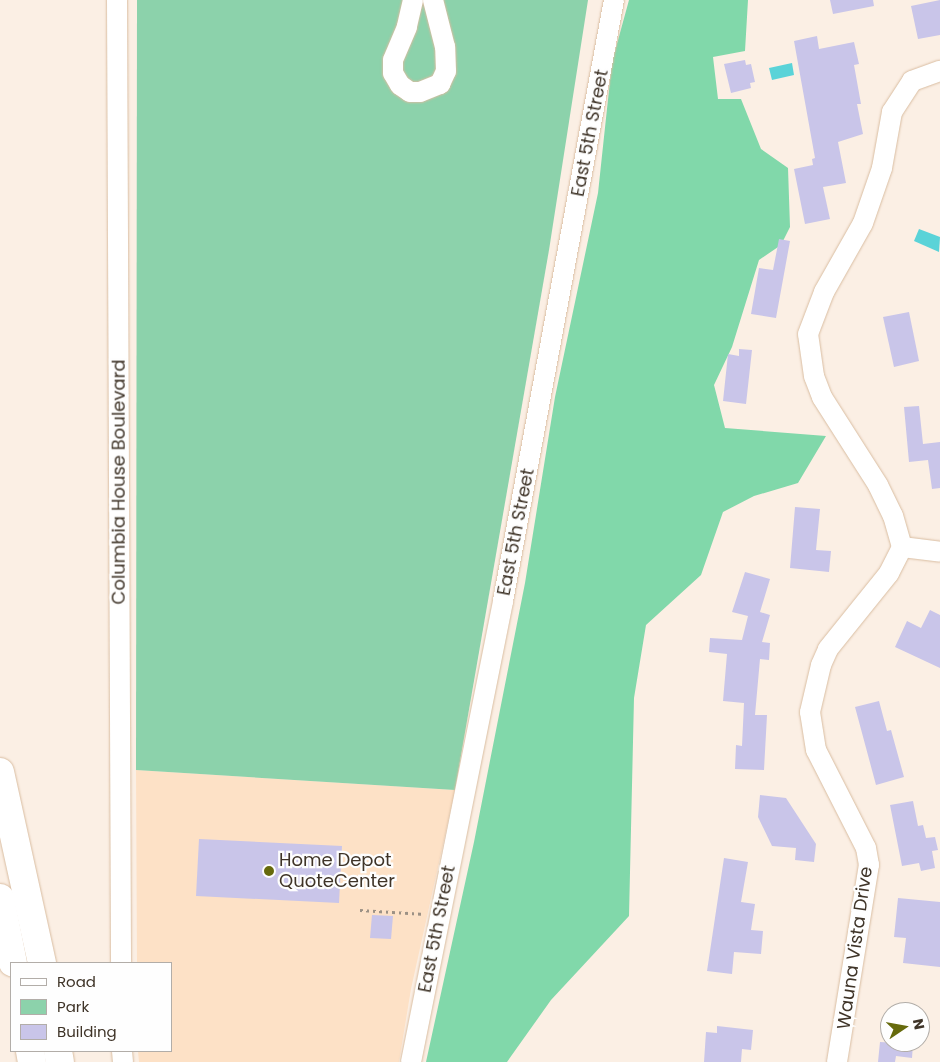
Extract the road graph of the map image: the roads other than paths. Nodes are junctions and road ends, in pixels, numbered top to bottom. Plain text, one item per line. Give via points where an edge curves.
1 (117, 0) edge
2 (413, 0) edge
3 (433, 0) edge
4 (614, 0) edge
5 (940, 71) edge
6 (902, 547) junction
7 (940, 552) edge
8 (0, 772) edge
9 (0, 898) edge
10 (8, 951) edge
11 (42, 962) edge
12 (121, 962) edge
13 (411, 1062) edge
14 (837, 1062) edge

1 - 12 street, Columbia House Boulevard
2 - 3 street via 407,27 393,60 393,73 400,85 410,92 420,92 440,84 446,71 445,47
4 - 13 street, East 5th Street via 503,601
5 - 6 street via 912,81 892,112 882,168 863,223 824,292 808,334 809,356 816,383 878,485 893,516
6 - 7 street
6 - 14 street, Wauna Vista Drive via 889,573 828,649 810,712 816,750 860,833 869,865
8 - 11 highway
9 - 10 highway

